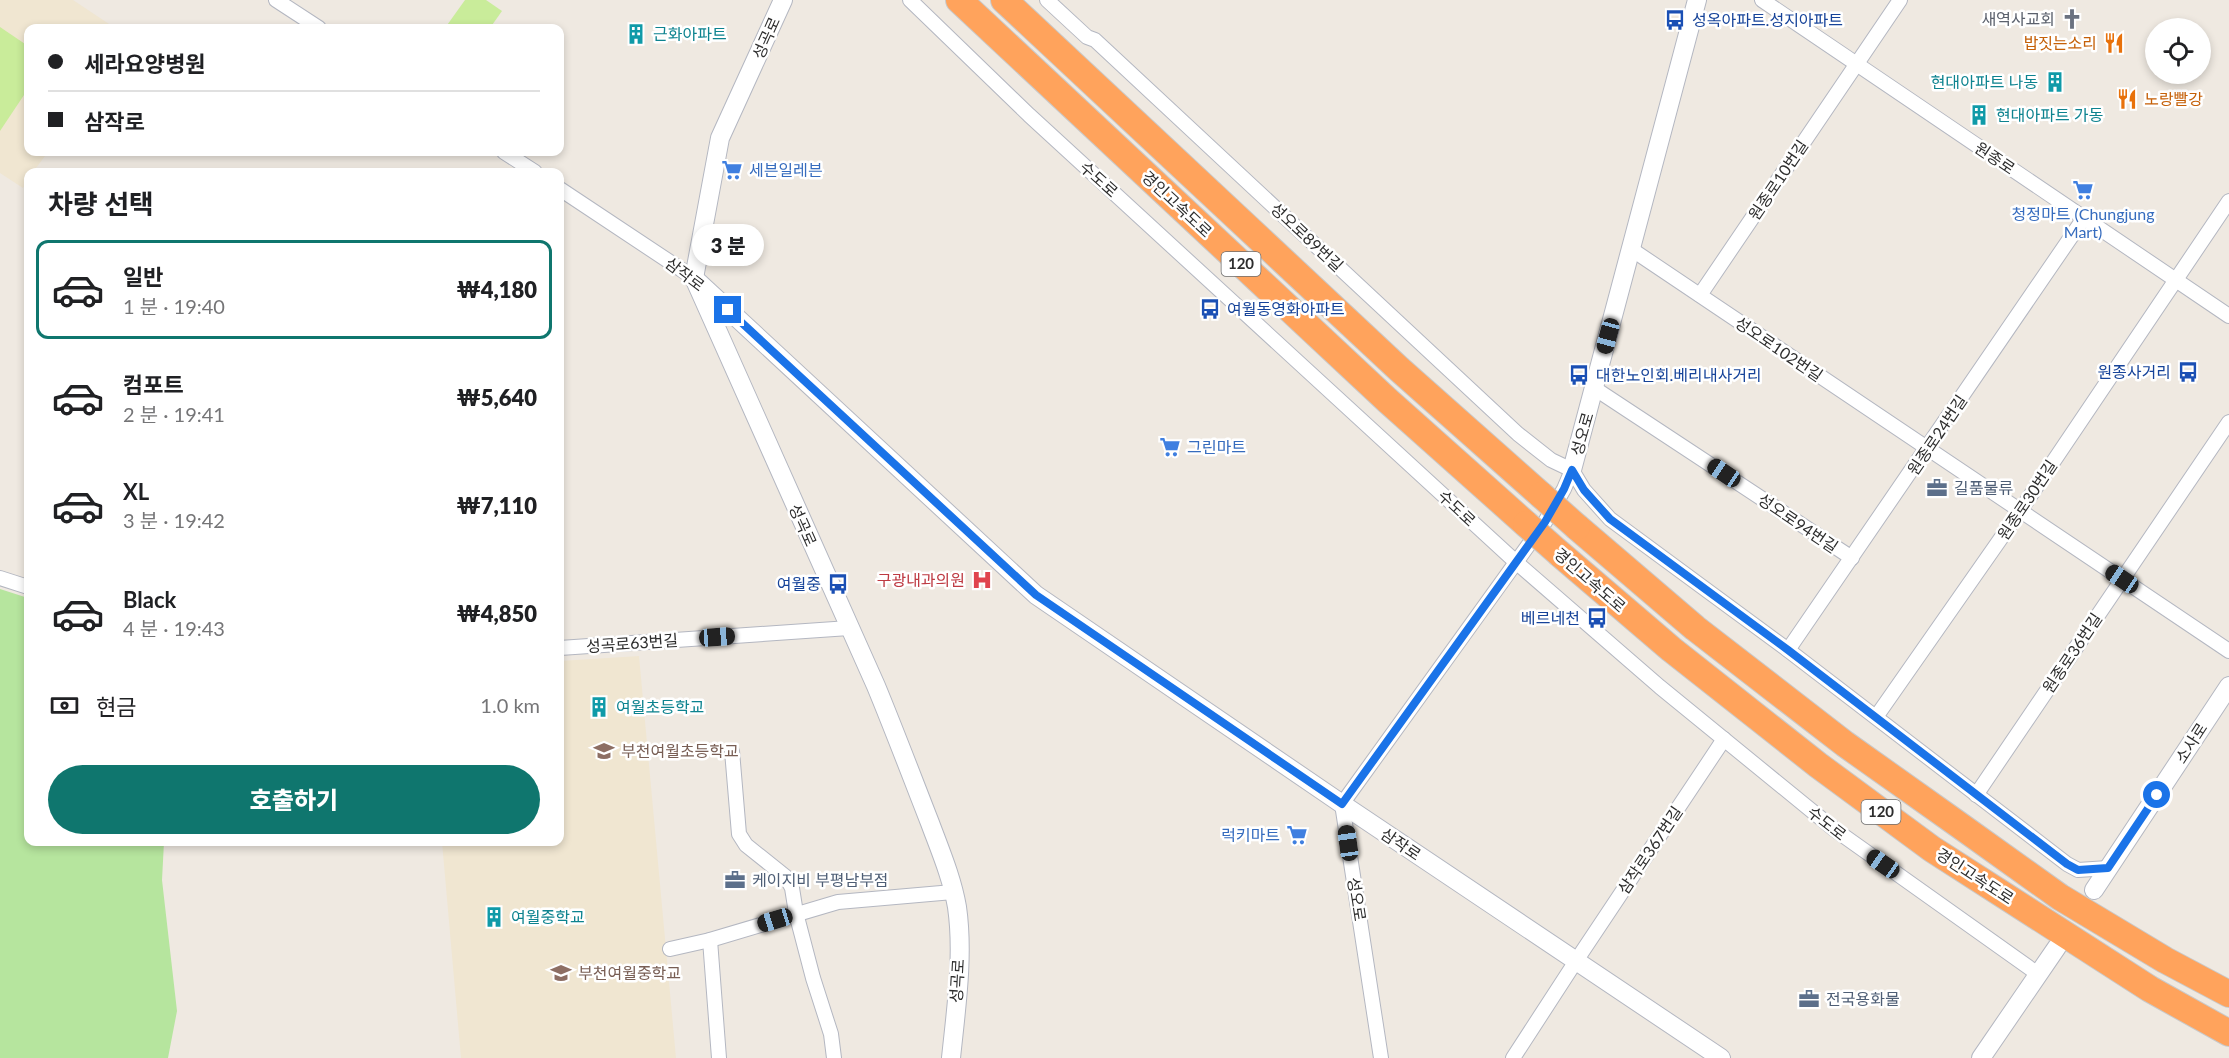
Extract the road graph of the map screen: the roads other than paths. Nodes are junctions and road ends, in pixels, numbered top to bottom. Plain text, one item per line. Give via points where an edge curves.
1 (276, 0) edge
2 (783, 0) edge
3 (910, 0) edge
4 (958, 0) edge
5 (1004, 0) edge
6 (1047, 0) edge
7 (1697, 0) edge
8 (1762, 0) edge
9 (1899, 0) edge
10 (312, 24) edge
11 (1856, 64) junction
12 (510, 156) edge
13 (529, 168) edge
14 (564, 192) edge
15 (2229, 201) edge
16 (2084, 218) junction
17 (1631, 249) junction
18 (694, 278) junction
19 (2176, 280) junction
20 (1700, 295) junction
21 (2229, 316) edge
22 (1594, 388) junction
23 (2229, 422) edge
24 (1927, 448) junction
25 (1572, 470) junction
26 (2020, 511) junction
27 (1852, 558) junction
28 (1517, 563) junction
29 (0, 578) edge
30 (2122, 579) junction
31 (24, 586) edge
32 (849, 628) junction
33 (564, 648) edge
34 (1788, 650) junction
35 (2229, 651) edge
36 (2229, 686) edge
37 (1876, 717) junction
38 (1724, 740) junction
39 (732, 751) dead end
40 (1976, 795) junction
41 (1342, 804) junction
42 (2108, 868) junction
43 (2094, 890) dead end
44 (953, 892) junction
45 (796, 913) junction
46 (710, 940) junction
47 (2057, 947) dead end
48 (670, 949) dead end
49 (1576, 961) junction
50 (2038, 974) junction
51 (2229, 994) edge
52 (2229, 1033) edge
53 (719, 1058) edge
54 (834, 1058) edge
55 (951, 1058) edge
56 (1381, 1058) edge
57 (1513, 1058) edge
58 (1721, 1058) edge
59 (1981, 1058) edge

1 - 10 street
2 - 18 street, 성곡로 via 720,138
3 - 28 street, 수도로 via 1029,115
4 - 52 highway, 경인고속도로 / 120, bridge via 1387,400 1671,649 1932,849 2150,989
5 - 51 highway, 경인고속도로 / 120, bridge via 1390,361 1695,628 1845,744 2060,897
6 - 25 street, 성오로89번길 via 1095,40 1518,434 1551,460
7 - 17 street, 성오로
8 - 11 street, 원종로
9 - 11 street, 원종로10번길
11 - 16 street, 원종로
11 - 20 street, 원종로10번길
12 - 13 street
14 - 18 street, 삼작로
15 - 19 street, 원종로30번길
16 - 19 street, 원종로
16 - 24 street, 원종로24번길
17 - 20 street, 성오로102번길
17 - 22 street, 성오로
18 - 32 street, 성곡로
18 - 41 street, 삼작로 via 1036,595
19 - 21 street, 원종로
19 - 26 street, 원종로30번길
20 - 24 street, 성오로102번길
22 - 25 street, 성오로
22 - 27 street, 성오로94번길
23 - 30 street, 원종로36번길
24 - 26 street, 성오로102번길
24 - 27 street, 원종로24번길
25 - 28 street, 성오로 via 1558,502
25 - 34 street via 1610,519
26 - 30 street, 성오로102번길
26 - 37 street, 원종로30번길
27 - 34 street, 원종로24번길
28 - 38 street, 수도로
28 - 41 street, 성오로
29 - 31 street
30 - 35 street, 성오로102번길
30 - 40 street, 원종로36번길
32 - 33 street, 성곡로63번길
32 - 44 street, 성곡로 via 899,742
34 - 37 street
36 - 42 street, 소사로
37 - 40 street
38 - 49 street, 삼작로367번길
38 - 50 street, 수도로 via 1833,829
39 - 45 street via 740,834 746,845 786,877
40 - 42 street via 2067,864 2078,870
41 - 49 street, 삼작로
41 - 56 street, 성오로
42 - 43 street, 소사로
44 - 45 street via 838,902
44 - 55 street, 성곡로 via 959,936
45 - 46 street
45 - 54 street via 831,1034
46 - 48 street
46 - 53 street
47 - 50 street
49 - 57 street, 삼작로367번길
49 - 58 street, 삼작로
50 - 59 street

